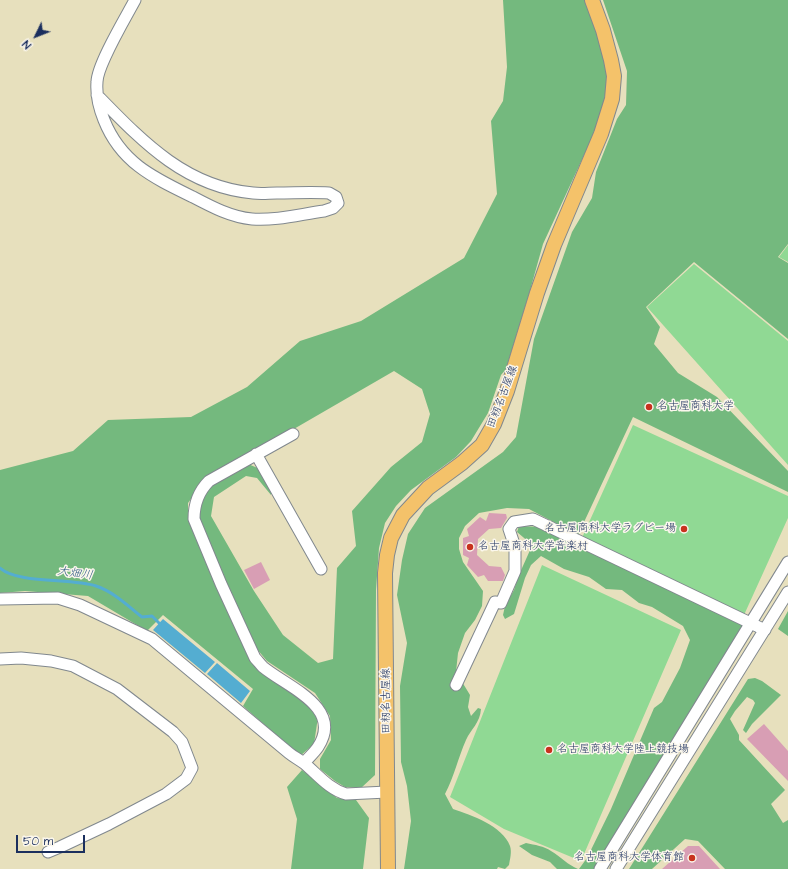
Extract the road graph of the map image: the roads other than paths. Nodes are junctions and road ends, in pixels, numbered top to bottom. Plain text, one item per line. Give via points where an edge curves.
1 (135, 0) edge
2 (592, 0) edge
3 (97, 95) junction
4 (293, 434) dead end
5 (256, 454) junction
6 (788, 562) edge
7 (321, 569) dead end
8 (788, 592) edge
9 (0, 600) edge
10 (752, 623) junction
11 (765, 630) junction
12 (0, 659) edge
13 (456, 685) dead end
14 (304, 763) junction
15 (387, 792) junction
16 (48, 852) dead end
17 (388, 869) edge
18 (600, 869) edge
19 (616, 869) edge

1 - 3 street via 98,72
2 - 15 main road, 田籾名古屋線 via 611,60 614,76 612,99 601,134 554,246 494,424 482,445 428,488 403,515 391,538 385,573
3 - 3 street via 107,128 123,154 146,172 217,209 252,219 268,219 324,211 338,203 336,197 329,192 253,193 222,188 202,181 153,150
4 - 5 street
5 - 7 street
5 - 14 street via 202,487 194,508 194,519 255,658 308,697 319,709 325,724 322,738 317,749
6 - 10 street
8 - 11 street
9 - 14 street via 58,598 152,639
10 - 11 street
10 - 13 street via 533,518 514,522 509,529 515,547 515,571 501,603 495,602
10 - 18 street
11 - 19 street
12 - 16 street via 21,658 73,666 117,689 174,732 182,742 192,768 186,779 166,794
14 - 15 street via 329,786 340,792
15 - 17 main road, 田籾名古屋線

